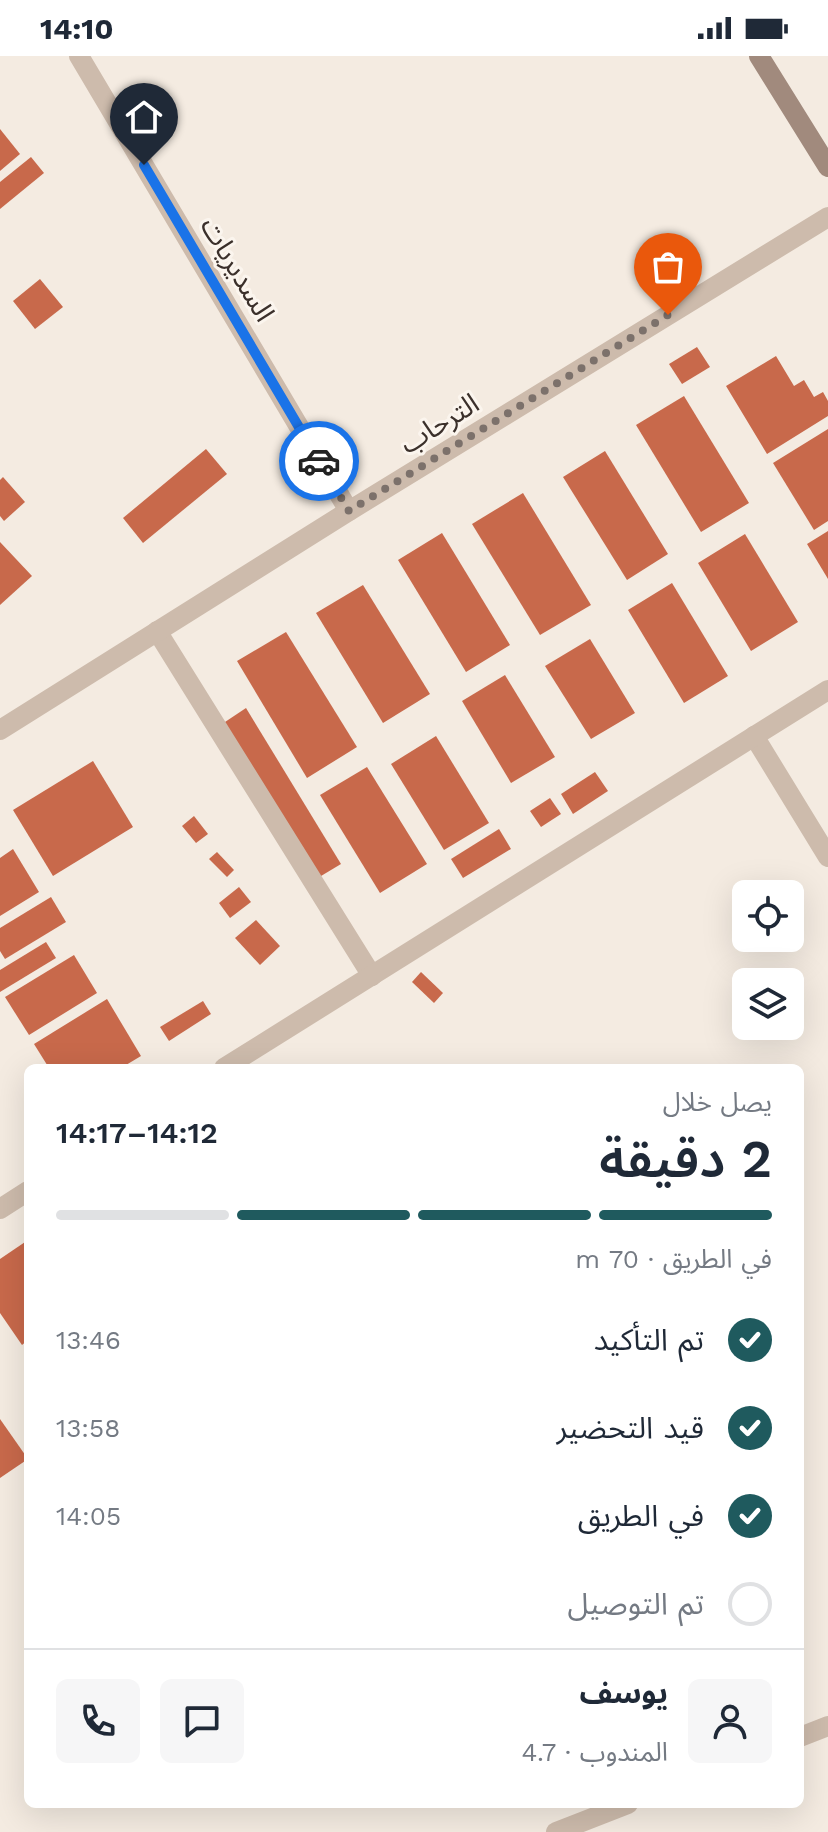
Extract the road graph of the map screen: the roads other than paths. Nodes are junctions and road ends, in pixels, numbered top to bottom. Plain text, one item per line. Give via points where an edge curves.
1 (79, 56) edge
2 (759, 56) edge
3 (828, 167) edge
4 (828, 217) edge
5 (349, 511) junction
6 (157, 631) junction
7 (828, 690) edge
8 (0, 730) edge
9 (754, 736) junction
10 (828, 857) edge
11 (372, 976) junction
12 (230, 1064) edge
13 (24, 1194) edge
14 (0, 1209) edge
15 (828, 1726) edge
16 (804, 1735) edge
17 (618, 1808) edge
18 (556, 1832) edge

1 - 5 street, السديريات
2 - 3 street
4 - 5 street, الترحاب
5 - 6 street, الترحاب
6 - 8 street, الترحاب
6 - 11 street
7 - 9 street
9 - 10 street
9 - 11 street
11 - 12 street
13 - 14 street
15 - 16 street
17 - 18 street

